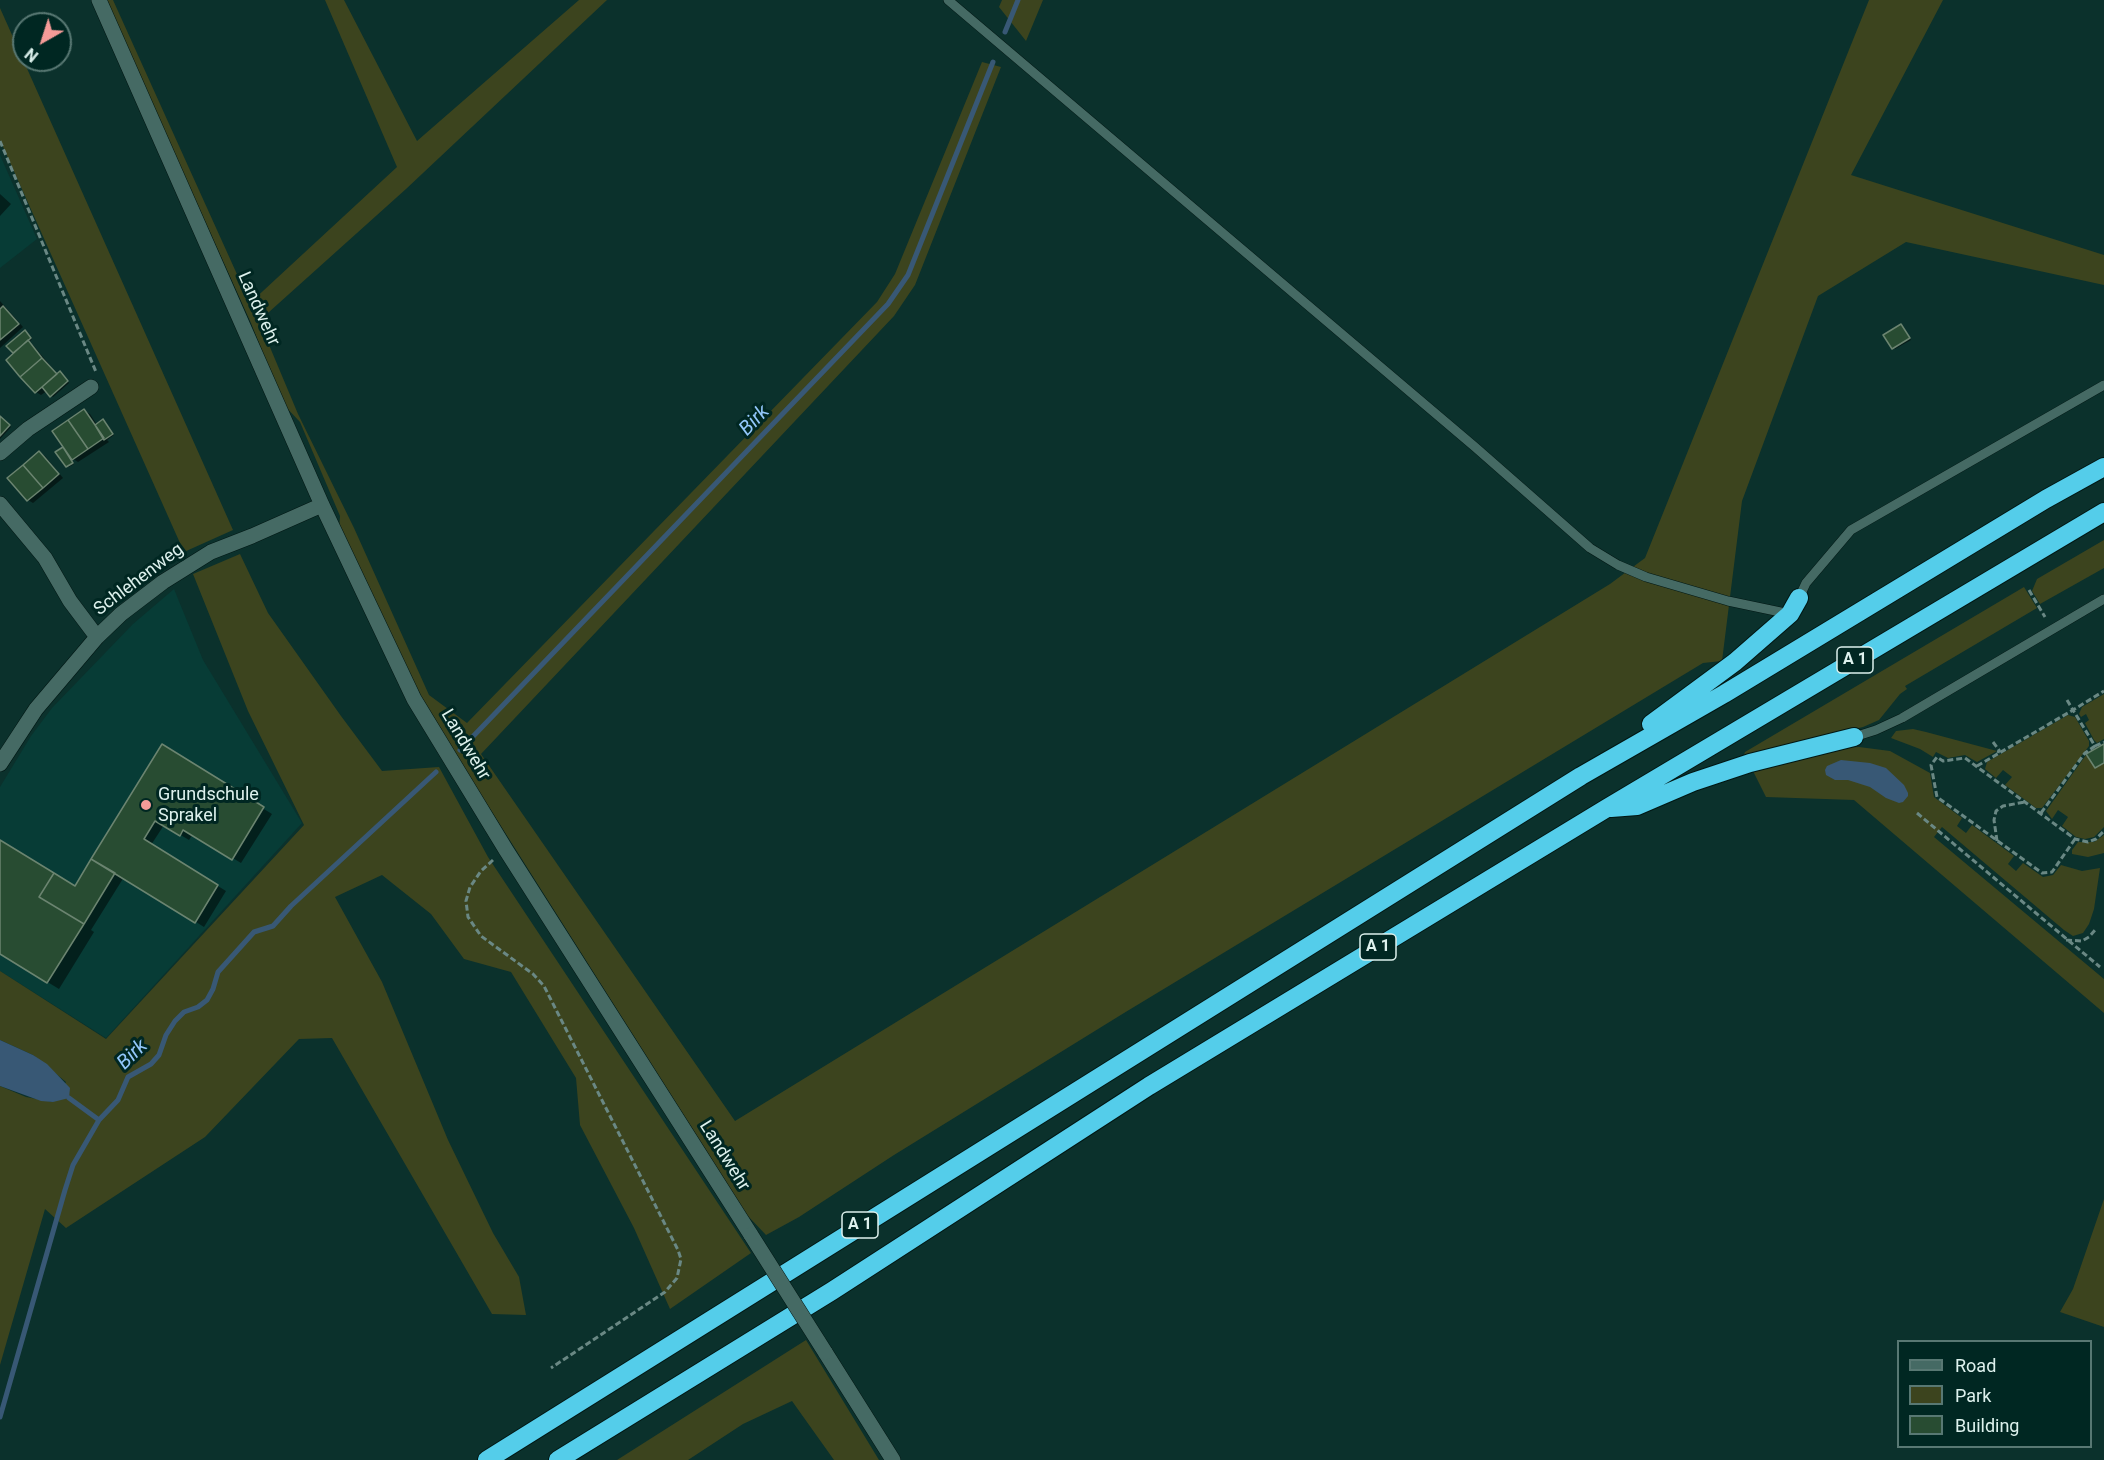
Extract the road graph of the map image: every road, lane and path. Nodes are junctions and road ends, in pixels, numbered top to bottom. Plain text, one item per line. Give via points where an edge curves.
1 (99, 0) edge
2 (948, 0) edge
3 (0, 141) edge
4 (95, 384) joint
5 (2104, 385) edge
6 (0, 453) edge
7 (2104, 467) edge
8 (0, 504) edge
9 (322, 505) junction
10 (2104, 512) edge
11 (2029, 590) dead end
12 (2104, 599) edge
13 (1795, 606) junction
14 (2053, 629) junction
15 (97, 637) junction
16 (2104, 692) edge
17 (2067, 699) dead end
18 (2073, 710) junction
19 (1854, 737) joint
20 (1994, 742) dead end
21 (2104, 742) edge
22 (2095, 746) junction
23 (1998, 753) junction
24 (0, 764) edge
25 (1977, 766) junction
26 (1581, 776) junction
27 (2026, 802) junction
28 (1607, 808) junction
29 (1917, 813) dead end
30 (2041, 813) junction
31 (2104, 831) edge
32 (2075, 839) junction
33 (1997, 841) junction
34 (506, 850) junction
35 (2096, 929) dead end
36 (2066, 940) junction
37 (2100, 967) dead end
38 (551, 1368) dead end
39 (486, 1460) edge
40 (558, 1460) edge
41 (893, 1460) edge

1 - 9 street, Landwehr
2 - 13 lane via 1599,555 1646,576 1728,601
3 - 4 path
4 - 6 street
5 - 13 lane via 1851,530 1806,583
7 - 26 highway, A 1
8 - 15 street, Schlehenweg via 45,558
9 - 15 street, Schlehenweg via 211,552 120,614
9 - 34 street, Landwehr via 414,699
10 - 28 highway, A 1
11 - 14 path
12 - 14 lane
13 - 26 highway via 1735,662
14 - 19 lane via 1902,718
15 - 24 street via 36,709
16 - 18 path
17 - 18 path
18 - 22 path
18 - 23 path
19 - 28 highway via 1741,766 1637,806
20 - 23 path
21 - 22 path
22 - 30 path via 2085,753
23 - 25 path
25 - 27 path
25 - 33 path via 1965,758 1943,761 1937,757 1931,765 1936,795
26 - 39 highway, A 1
27 - 30 path
27 - 33 path via 1996,811
28 - 40 highway, A 1 via 1149,1086 832,1291
29 - 36 path
30 - 32 path
31 - 32 path via 2088,842
32 - 33 path via 2052,872 2044,874
34 - 38 path via 474,880 466,901 468,917 481,936 533,974 544,987 681,1258 677,1278 665,1292
34 - 41 street, Landwehr, bridge
35 - 36 path via 2082,941
36 - 37 path

